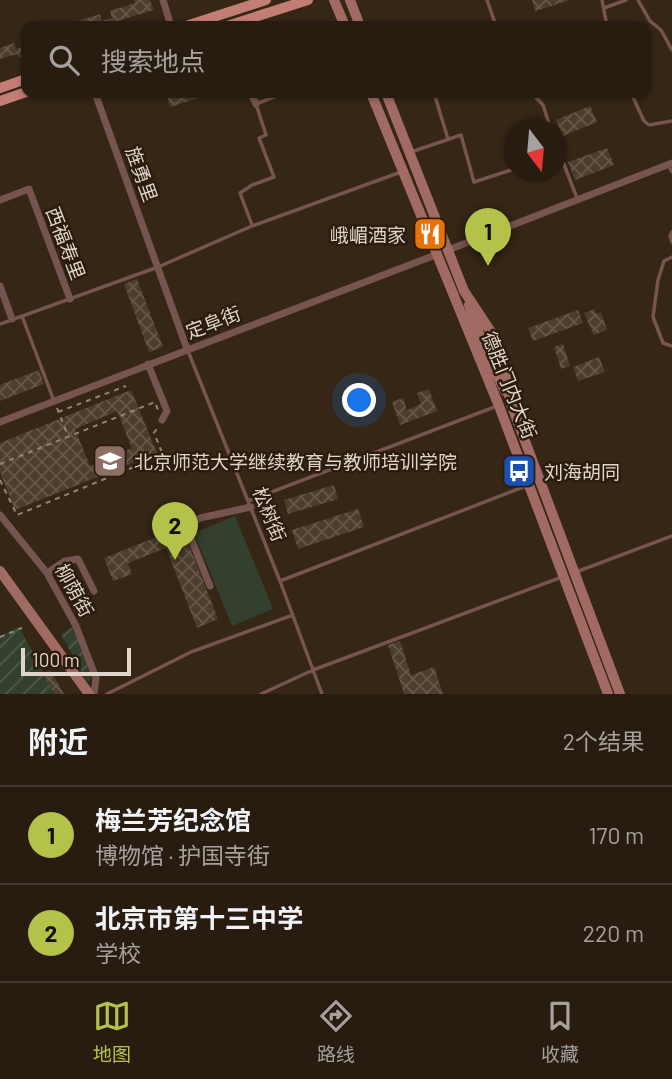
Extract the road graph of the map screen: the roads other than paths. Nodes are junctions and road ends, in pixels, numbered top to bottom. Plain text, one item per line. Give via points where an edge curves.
1 (163, 0) edge
2 (266, 0) edge
3 (307, 0) edge
4 (334, 0) edge
5 (350, 0) edge
6 (487, 0) edge
7 (601, 0) edge
8 (626, 0) edge
9 (638, 0) edge
10 (604, 8) junction
11 (169, 21) edge
12 (201, 21) edge
13 (242, 21) edge
14 (343, 21) edge
15 (358, 21) edge
16 (494, 21) edge
17 (606, 21) edge
18 (650, 21) edge
19 (651, 22) edge
20 (672, 50) edge
21 (21, 81) edge
22 (0, 88) edge
23 (21, 94) edge
24 (97, 98) edge
25 (253, 98) edge
26 (271, 98) edge
27 (373, 98) edge
28 (388, 98) edge
29 (436, 98) edge
30 (537, 98) edge
31 (633, 98) edge
32 (0, 101) edge
33 (256, 104) junction
34 (547, 119) edge
35 (672, 121) edge
36 (448, 139) junction
37 (409, 153) junction
38 (671, 167) edge
39 (403, 171) junction
40 (504, 172) edge
41 (567, 175) edge
42 (0, 200) edge
43 (578, 200) junction
44 (437, 221) junction
45 (426, 225) junction
46 (252, 226) junction
47 (672, 232) edge
48 (672, 242) edge
49 (443, 252) junction
50 (672, 257) edge
51 (158, 267) junction
52 (0, 286) edge
53 (459, 293) junction
54 (70, 299) junction
55 (22, 316) junction
56 (12, 319) junction
57 (0, 324) edge
58 (672, 346) edge
59 (187, 349) junction
60 (148, 364) junction
61 (54, 401) junction
62 (499, 406) junction
63 (162, 420) road end
64 (0, 422) edge
65 (530, 484) junction
66 (249, 504) junction
67 (0, 515) edge
68 (672, 536) edge
69 (0, 571) edge
70 (47, 573) junction
71 (569, 575) junction
72 (280, 581) junction
73 (211, 586) dead end
74 (94, 591) dead end
75 (293, 615) junction
76 (313, 670) junction
77 (89, 694) edge
78 (94, 694) edge
79 (107, 694) edge
80 (261, 694) edge
81 (322, 694) edge
82 (608, 694) edge
83 (621, 694) edge

1 - 11 street
2 - 12 main road
3 - 13 main road
4 - 14 main road
5 - 15 main road
6 - 16 lane
7 - 10 lane
8 - 10 lane
9 - 18 lane
10 - 17 lane
19 - 20 lane
21 - 22 main road
23 - 32 main road
24 - 51 street, 旌勇里
25 - 33 street
26 - 33 lane
27 - 39 main road, 德胜门内大街
28 - 37 main road, 德胜门内大街
29 - 36 lane
30 - 34 lane
31 - 35 lane via 649,125
33 - 46 lane via 267,135 259,138 274,177 240,194
36 - 37 lane
36 - 40 lane via 461,135 474,182
37 - 44 main road, 德胜门内大街
38 - 43 street, 定阜街
39 - 45 main road, 德胜门内大街
39 - 46 lane
41 - 43 lane
42 - 54 street, 西福寿里 via 29,189
43 - 49 street, 定阜街
44 - 45 main road
44 - 49 main road, 德胜门内大街
45 - 49 main road, 德胜门内大街
46 - 51 lane
47 - 48 lane
49 - 53 main road, 德胜门内大街
49 - 59 street, 定阜街
50 - 58 lane via 664,261 653,317 663,343
51 - 54 lane
51 - 59 street, 松树街
52 - 56 street
53 - 62 main road, 德胜门内大街
53 - 71 main road, 德胜门内大街 via 495,338 510,401
54 - 55 lane
55 - 56 lane
55 - 61 lane
56 - 57 lane
59 - 60 street, 定阜街
59 - 66 lane, 松树街
60 - 61 street, 定阜街
60 - 63 street via 167,411
61 - 64 street, 定阜街
62 - 65 main road, 德胜门内大街
62 - 66 lane
65 - 71 main road, 德胜门内大街
65 - 72 lane
66 - 72 lane, 松树街
66 - 73 street via 189,525
67 - 70 street, 柳荫街
68 - 71 lane
69 - 77 main road
70 - 74 street via 65,561 78,559
70 - 78 street, 柳荫街 via 76,626 96,678
71 - 76 lane
71 - 82 main road, 德胜门内大街
71 - 83 main road, 德胜门内大街
72 - 75 lane, 松树街
75 - 76 lane, 松树街
75 - 79 lane via 191,652
76 - 80 lane
76 - 81 lane, 松树街

